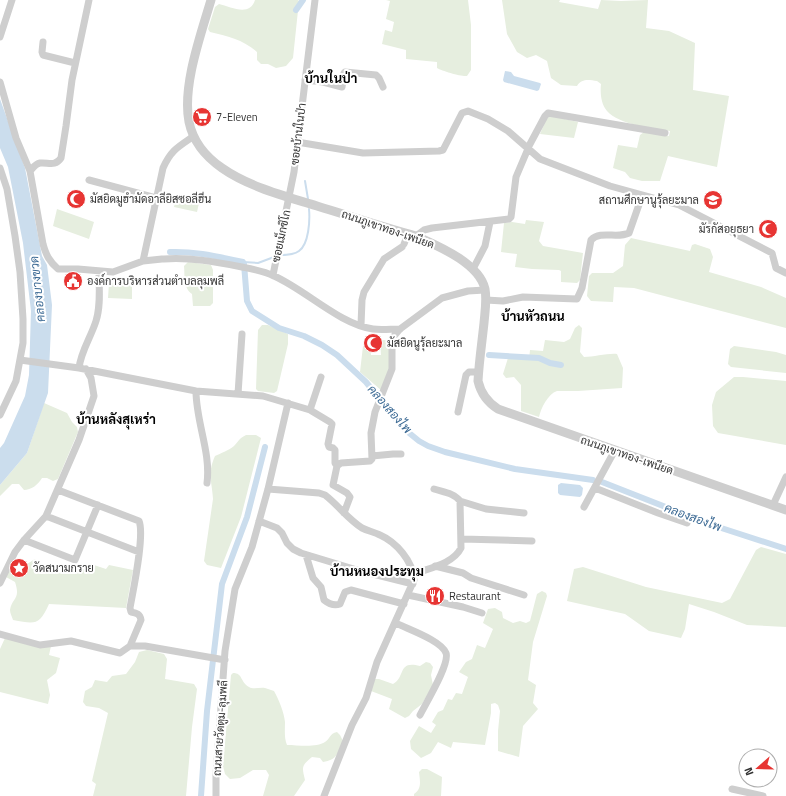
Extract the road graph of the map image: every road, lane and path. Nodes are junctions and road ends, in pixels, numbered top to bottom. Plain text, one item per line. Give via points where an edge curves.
1 (12, 0) edge
2 (89, 0) edge
3 (211, 0) edge
4 (315, 0) edge
5 (0, 37) edge
6 (43, 42) dead end
7 (75, 63) junction
8 (305, 80) junction
9 (0, 82) edge
10 (383, 87) dead end
11 (665, 133) dead end
12 (194, 136) junction
13 (297, 142) junction
14 (528, 150) junction
15 (0, 168) edge
16 (30, 171) junction
17 (89, 180) dead end
18 (642, 196) junction
19 (289, 197) junction
20 (156, 198) junction
21 (490, 222) junction
22 (412, 235) junction
23 (143, 261) junction
24 (473, 269) junction
25 (99, 272) junction
26 (786, 273) edge
27 (273, 275) junction
28 (485, 290) junction
29 (486, 300) junction
30 (361, 325) junction
31 (400, 329) junction
32 (242, 334) dead end
33 (22, 360) junction
34 (82, 368) junction
35 (478, 372) junction
36 (321, 377) dead end
37 (196, 391) junction
38 (238, 394) junction
39 (288, 403) junction
40 (310, 410) junction
41 (458, 412) dead end
42 (0, 415) edge
43 (615, 450) junction
44 (401, 454) dead end
45 (372, 456) junction
46 (337, 466) junction
47 (786, 477) edge
48 (207, 483) dead end
49 (595, 488) junction
50 (434, 489) dead end
51 (58, 490) junction
52 (268, 490) junction
53 (460, 501) junction
54 (98, 505) junction
55 (773, 505) junction
56 (584, 507) dead end
57 (786, 510) edge
58 (344, 513) junction
59 (524, 513) dead end
60 (46, 516) junction
61 (259, 521) junction
62 (687, 522) dead end
63 (87, 533) junction
64 (462, 539) junction
65 (24, 540) junction
66 (532, 541) dead end
67 (139, 552) junction
68 (306, 555) junction
69 (435, 566) junction
70 (414, 574) junction
71 (0, 582) edge
72 (413, 584) junction
73 (408, 595) junction
74 (524, 595) dead end
75 (404, 604) junction
76 (482, 613) dead end
77 (396, 623) junction
78 (0, 634) edge
79 (130, 646) junction
80 (223, 659) junction
81 (420, 715) dead end
82 (732, 789) dead end
83 (216, 796) edge
84 (324, 796) edge
85 (763, 796) edge

1 - 5 street
2 - 7 street
3 - 12 street, ถนนภูเขาทอง-เพนียด via 189,85 189,122
4 - 8 street, ซอยบ้านในป่า
6 - 7 street via 42,55
7 - 16 street via 61,158 53,164 35,165
8 - 10 street via 342,87 345,72 372,74 379,78
8 - 13 street, ซอยบ้านในป่า
9 - 16 street via 16,138
11 - 14 street via 548,113
12 - 19 street, ถนนภูเขาทอง-เพนียด via 199,146 221,167 242,180
12 - 20 street via 174,149 168,158 162,168
13 - 14 street via 363,153 439,151 443,150 462,113 468,111 508,131
13 - 19 street, ซอยบ้านในป่า
14 - 18 street via 540,159
14 - 21 street via 516,177 511,217
15 - 33 street via 7,189 20,272
16 - 25 street via 45,254 50,262 58,269
17 - 20 street
18 - 26 street via 679,205 772,253 776,268
18 - 29 street via 628,233 598,236 591,240 582,288 577,299 523,297 503,301
19 - 22 street, ถนนภูเขาทอง-เพนียด
19 - 27 street, ซอยเม็กซิโก
20 - 23 street
21 - 22 street via 432,228
21 - 24 street via 485,246
22 - 24 street, ถนนภูเขาทอง-เพนียด via 454,255
22 - 30 street via 403,246 384,258 364,292
23 - 25 street via 114,272
23 - 27 street via 192,258
24 - 28 street, ถนนภูเขาทอง-เพนียด
25 - 34 street via 96,321 80,359
27 - 30 street via 308,294 328,309
28 - 29 street, ถนนภูเขาทอง-เพนียด
28 - 31 street via 468,291 442,298
29 - 35 street, ถนนภูเขาทอง-เพนียด
30 - 31 street via 372,329
31 - 45 street via 394,336 392,370 378,405 371,433
32 - 38 street
33 - 34 street
33 - 42 street via 16,381
34 - 37 street
34 - 51 street via 91,378 94,396
35 - 41 street via 469,372 466,375
35 - 43 street, ถนนภูเขาทอง-เพนียด via 478,381 484,398 498,409
36 - 40 street
37 - 38 street
37 - 48 street via 196,404 208,465
38 - 39 street via 263,396
39 - 40 street
39 - 52 street, ถนนสายวัดตูม-ลุมพลี
40 - 46 street via 332,424 328,444 335,450
43 - 49 street
43 - 55 street, ถนนภูเขาทอง-เพนียด
44 - 45 street
45 - 46 street via 370,461 341,463
46 - 58 street via 333,486 350,497
47 - 55 street
49 - 56 street
49 - 62 street
50 - 53 street via 451,494
51 - 54 street
51 - 60 street
52 - 58 street via 319,493 325,495
52 - 61 street, ถนนสายวัดตูม-ลุมพลี
53 - 59 street via 486,509
53 - 64 street
54 - 63 street
54 - 67 street via 140,521
55 - 57 street, ถนนภูเขาทอง-เพนียด
58 - 70 street via 363,528 395,544
60 - 63 street
60 - 65 street
61 - 68 street via 277,528 293,548
61 - 80 street, ถนนสายวัดตูม-ลุมพลี via 252,547 235,589
63 - 65 street via 75,560
63 - 67 street
64 - 66 street
64 - 69 street via 458,555
65 - 71 street
67 - 79 street via 130,608 131,612 141,616 141,620
68 - 72 street
68 - 75 street via 313,578 321,587 324,600 328,603 340,604 345,592 351,590
69 - 70 street
69 - 74 street via 463,573
70 - 72 street
72 - 73 street
73 - 75 street
73 - 76 street
75 - 77 street
77 - 81 street via 432,639 446,653 446,662
77 - 84 street via 377,662 366,698 352,725
78 - 79 street via 40,645 71,641 120,653
79 - 80 street via 145,646
80 - 83 street, ถนนสายวัดตูม-ลุมพลี
82 - 85 street

